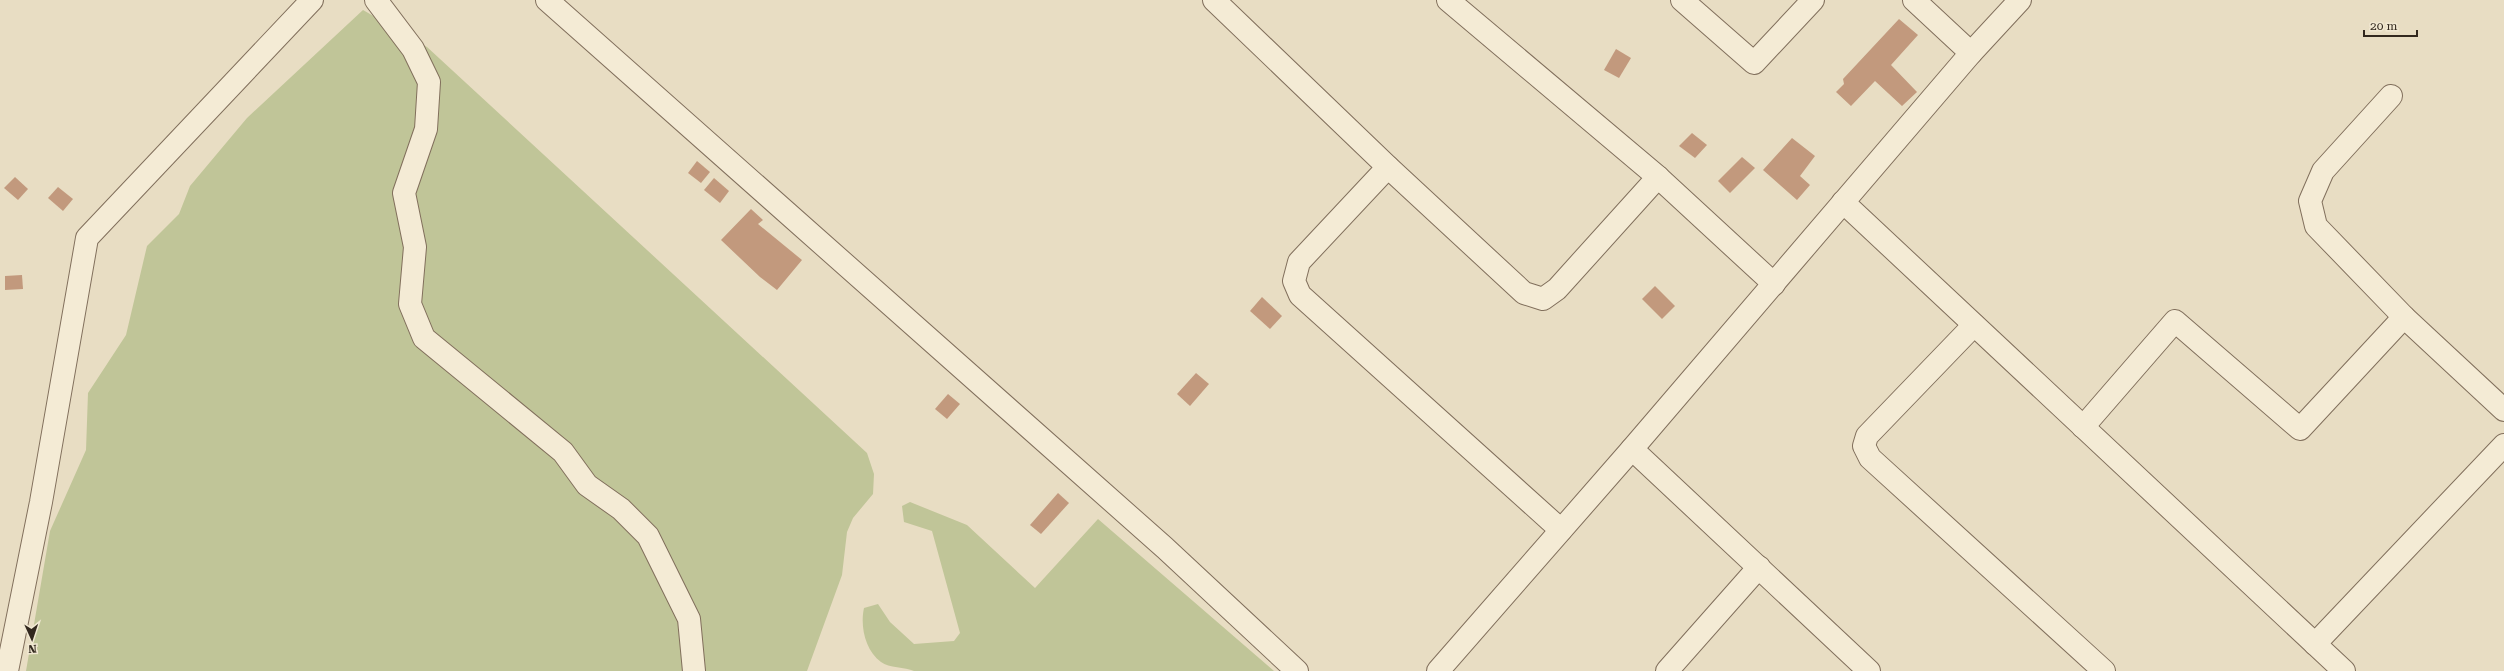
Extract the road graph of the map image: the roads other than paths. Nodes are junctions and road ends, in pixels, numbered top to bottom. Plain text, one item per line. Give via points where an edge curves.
1 (312, 0) edge
2 (376, 0) edge
3 (548, 0) edge
4 (1214, 0) edge
5 (1448, 0) edge
6 (1682, 0) edge
7 (1813, 0) edge
8 (1914, 0) edge
9 (2020, 0) edge
10 (1970, 53) junction
11 (2391, 96) dead end
12 (1388, 167) junction
13 (1658, 177) junction
14 (1843, 202) junction
15 (1774, 284) junction
16 (2404, 317) junction
17 (1974, 325) junction
18 (2504, 410) edge
19 (2083, 427) junction
20 (2504, 445) edge
21 (1632, 449) junction
22 (1561, 530) junction
23 (1759, 567) junction
24 (2315, 644) junction
25 (7, 671) edge
26 (694, 671) edge
27 (1297, 671) edge
28 (1438, 671) edge
29 (1667, 671) edge
30 (1869, 671) edge
31 (2104, 671) edge
32 (2344, 671) edge

1 - 25 street via 87,238 41,502
2 - 26 street via 413,49 429,82 426,129 404,193 415,246 410,304 424,338 563,452 588,485 621,509 648,536 689,619
3 - 27 street via 1159,542
4 - 12 street
5 - 13 street
6 - 7 street via 1754,64
8 - 10 street
9 - 10 street
10 - 14 street
11 - 16 street via 2323,171 2310,201 2316,226
12 - 13 street via 1524,293 1543,299 1557,289
12 - 22 street via 1299,262 1294,281 1300,295
13 - 15 street
14 - 15 street
14 - 17 street
15 - 21 street
16 - 18 street
16 - 19 street via 2300,429 2175,321
17 - 19 street
17 - 31 street via 1867,436 1864,446 1870,458
19 - 24 street
20 - 24 street
21 - 22 street
21 - 23 street
22 - 28 street
23 - 29 street
23 - 30 street
24 - 32 street

